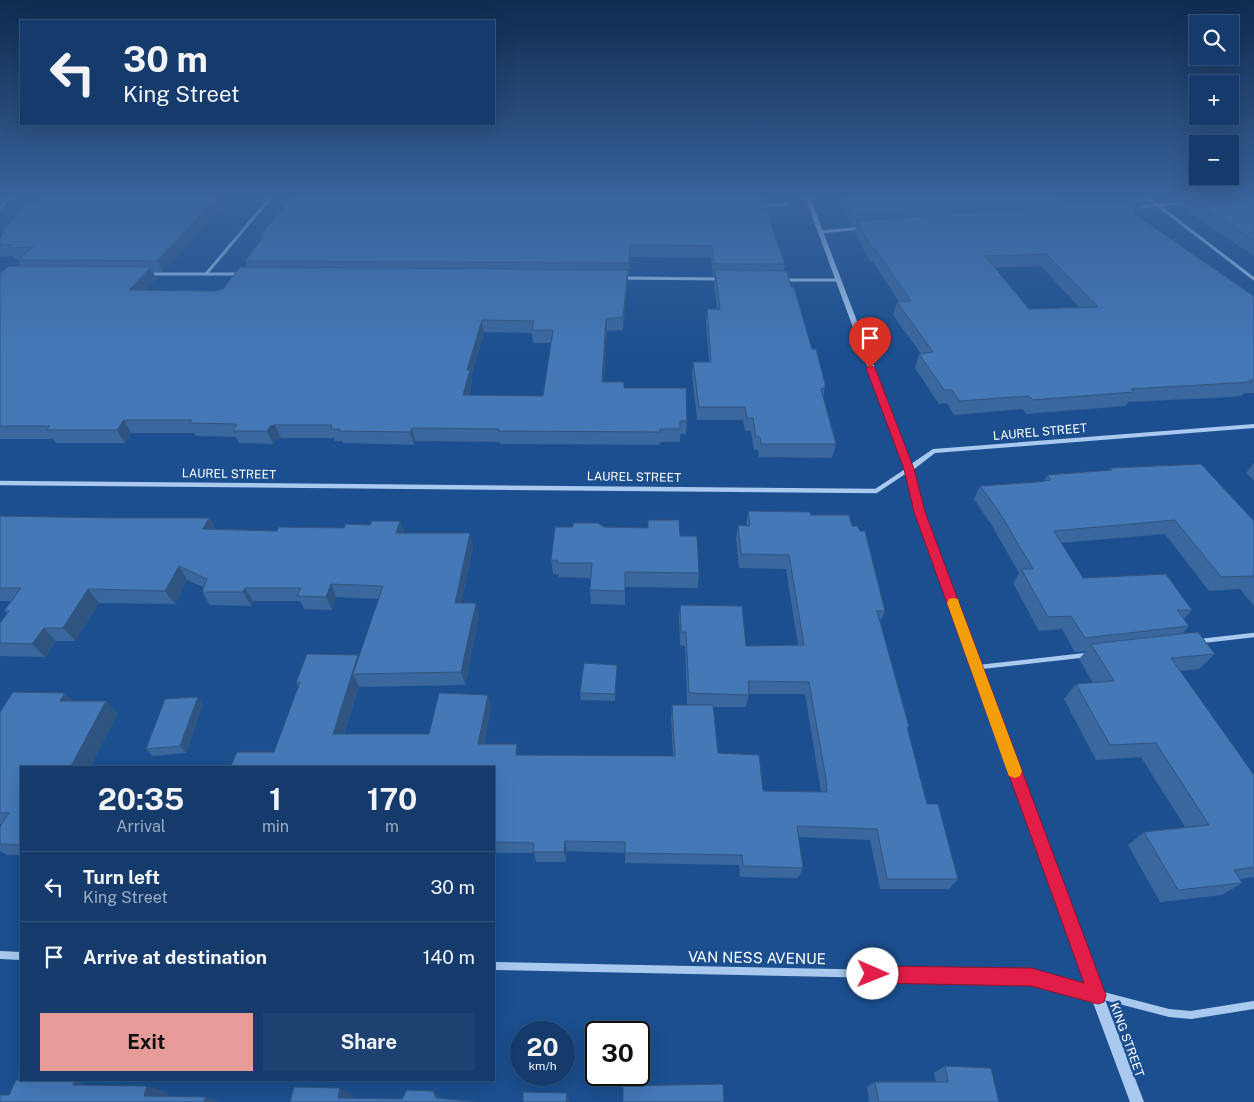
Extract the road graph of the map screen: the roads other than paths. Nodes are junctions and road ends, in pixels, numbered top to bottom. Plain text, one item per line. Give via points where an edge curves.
1 (228, 248) edge
2 (827, 248) edge
3 (1214, 248) edge
4 (147, 274) edge
5 (206, 274) junction
6 (246, 274) edge
7 (614, 278) edge
8 (723, 279) edge
9 (1254, 279) edge
10 (783, 280) edge
11 (838, 280) junction
12 (1254, 426) edge
13 (909, 469) junction
14 (0, 483) edge
15 (1254, 635) edge
16 (1195, 642) edge
17 (1098, 653) edge
18 (978, 667) junction
19 (0, 955) edge
20 (20, 956) edge
21 (495, 966) edge
22 (1098, 995) junction
23 (1254, 1006) edge
24 (1137, 1102) edge

1 - 5 street
2 - 11 street, KING STREET
3 - 9 street
4 - 5 street
5 - 6 street
7 - 8 street
10 - 11 street
11 - 13 street, KING STREET
12 - 13 street, LAUREL STREET via 933,451
13 - 14 street, LAUREL STREET via 876,491
13 - 18 street, KING STREET via 920,512
15 - 16 lane
17 - 18 lane
18 - 22 street, KING STREET
19 - 20 street
21 - 22 street, VAN NESS AVENUE via 1031,977
22 - 23 street, VAN NESS AVENUE via 1169,1013 1191,1015
22 - 24 street, KING STREET

